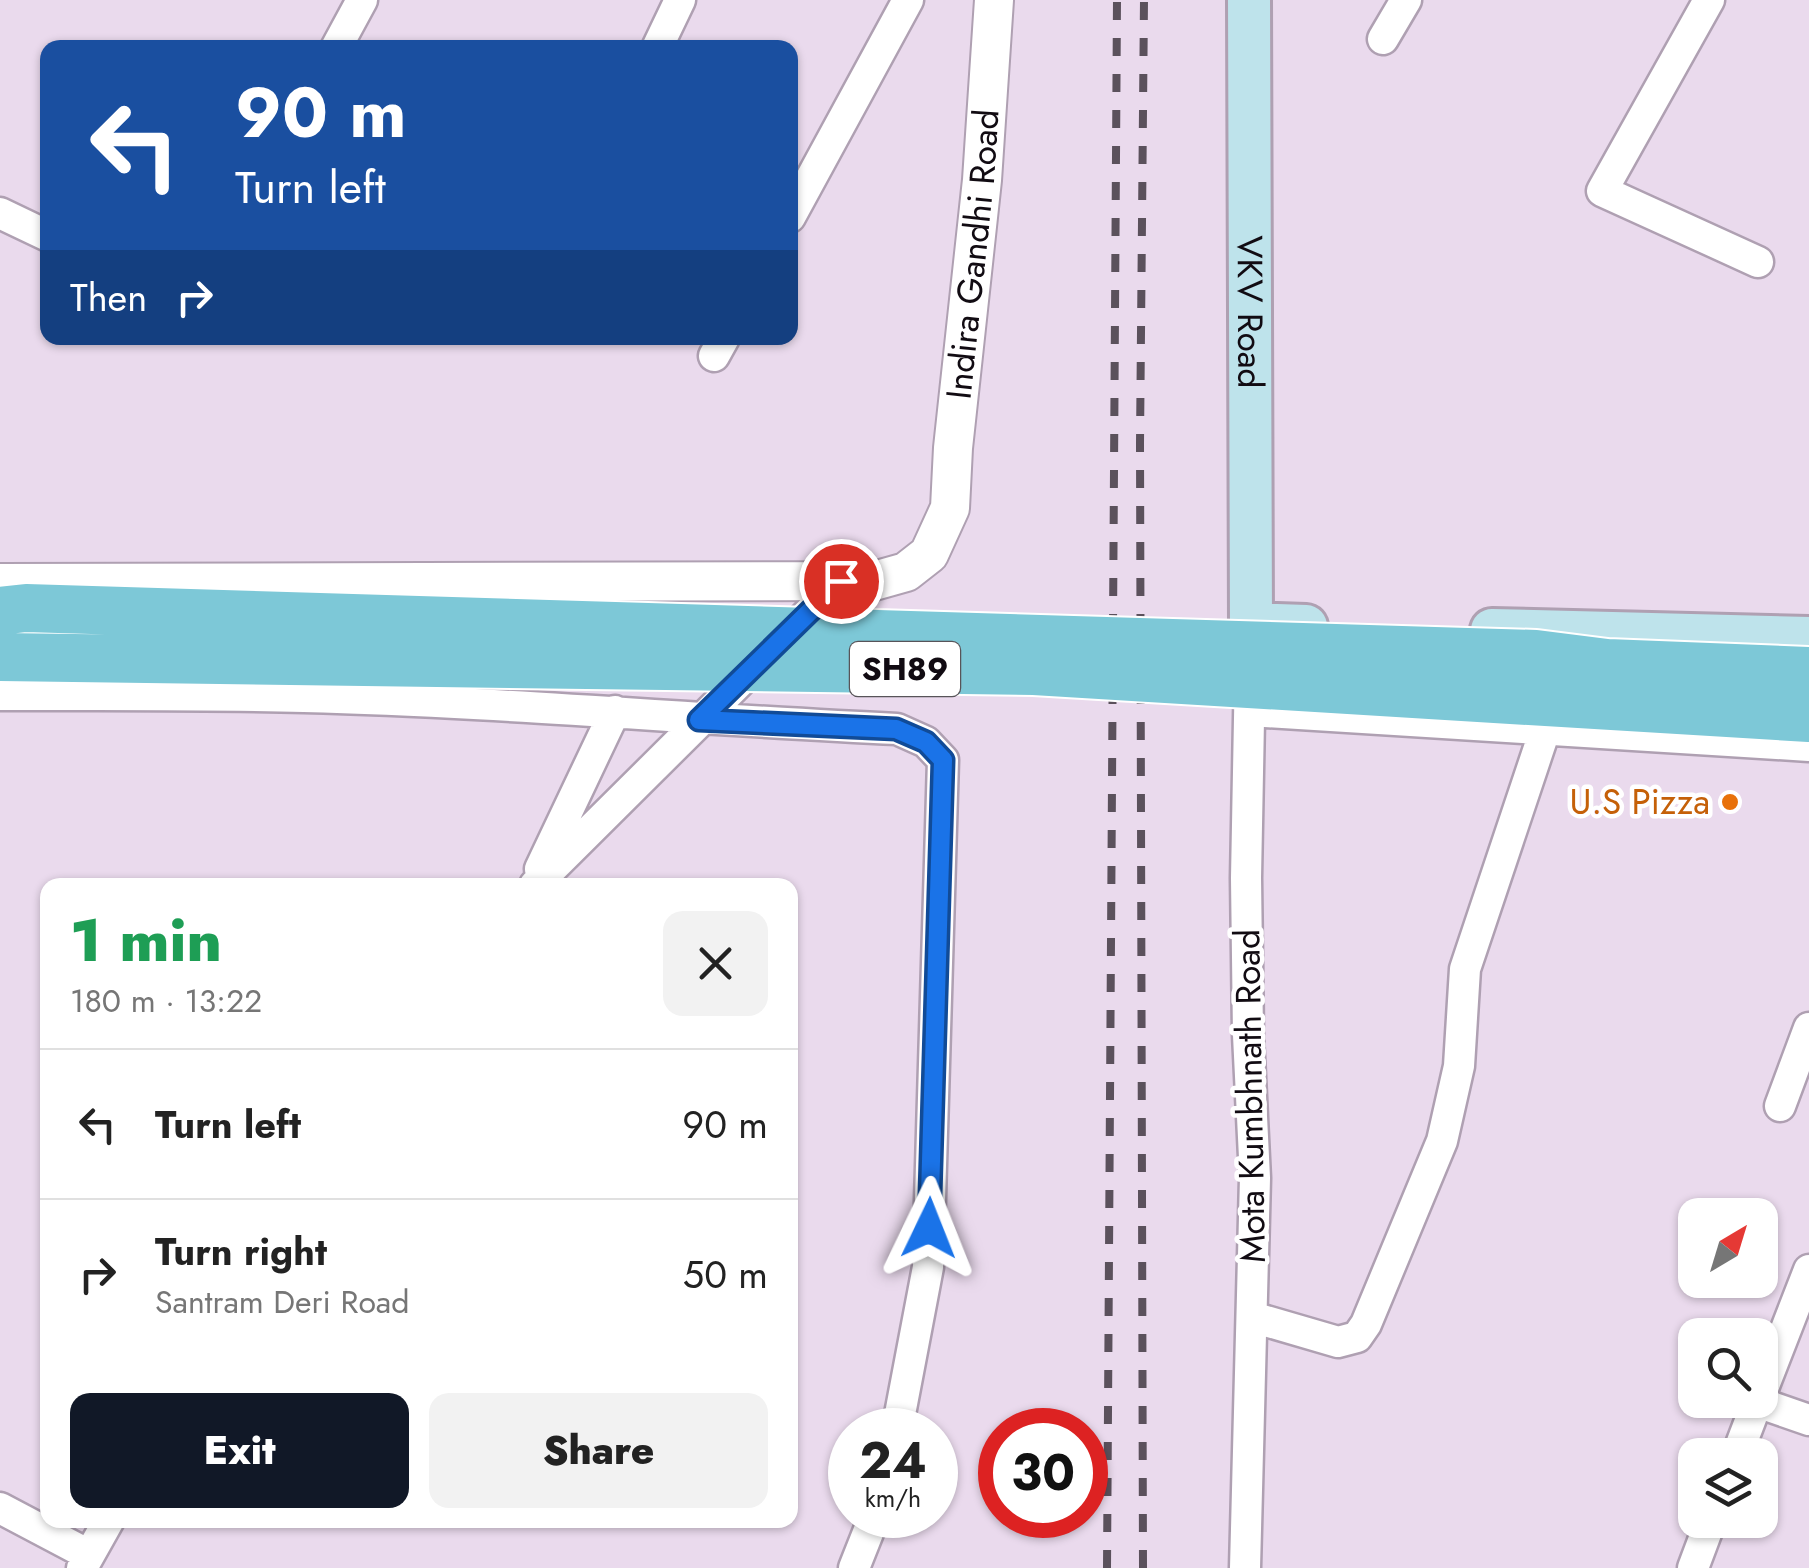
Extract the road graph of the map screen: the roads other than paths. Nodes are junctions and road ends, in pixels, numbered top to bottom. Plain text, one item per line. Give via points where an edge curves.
1 (362, 0) edge
2 (680, 0) edge
3 (908, 0) edge
4 (994, 0) edge
5 (1249, 0) edge
6 (1406, 0) edge
7 (1709, 0) edge
8 (1383, 39) dead end
9 (340, 40) edge
10 (660, 40) edge
11 (798, 201) edge
12 (0, 213) edge
13 (40, 232) edge
14 (1758, 262) dead end
15 (841, 581) junction
16 (0, 583) edge
17 (0, 611) edge
18 (1251, 624) junction
19 (1809, 638) edge
20 (0, 656) edge
21 (1809, 671) edge
22 (0, 695) edge
23 (615, 711) junction
24 (1250, 711) junction
25 (1809, 718) edge
26 (699, 720) junction
27 (1545, 730) junction
28 (1809, 746) edge
29 (537, 878) edge
30 (541, 878) edge
31 (1809, 1028) edge
32 (1780, 1106) dead end
33 (1809, 1270) edge
34 (1252, 1317) junction
35 (1778, 1350) edge
36 (1778, 1407) edge
37 (901, 1408) edge
38 (1809, 1420) edge
39 (0, 1508) edge
40 (104, 1528) edge
41 (866, 1538) edge
42 (1705, 1538) edge
43 (85, 1562) edge
44 (854, 1568) edge
45 (1245, 1568) edge
46 (1693, 1568) edge

1 - 9 street
2 - 10 street
3 - 11 street
4 - 15 street, Indira Gandhi Road via 950,508 929,554 906,572 874,582
5 - 18 main road, VKV Road
6 - 8 street
7 - 14 street via 1602,191
12 - 13 street
15 - 16 street
15 - 26 street
17 - 21 main road, SH89, bridge via 1536,654
18 - 19 main road
18 - 24 street, Mota Kumbhnath Road
20 - 25 main road, SH89, bridge via 1034,671
22 - 23 street via 304,696
23 - 26 street
23 - 29 street
24 - 27 street
24 - 34 street, Mota Kumbhnath Road
26 - 30 street
26 - 37 street via 896,729 926,742 943,760 928,1267
27 - 28 street
27 - 34 street via 1465,969 1459,1066 1442,1141 1366,1324 1357,1337 1338,1342
31 - 32 street
33 - 35 street
34 - 45 street, Mota Kumbhnath Road
36 - 38 street
39 - 43 street
40 - 43 street
41 - 44 street
42 - 46 street

